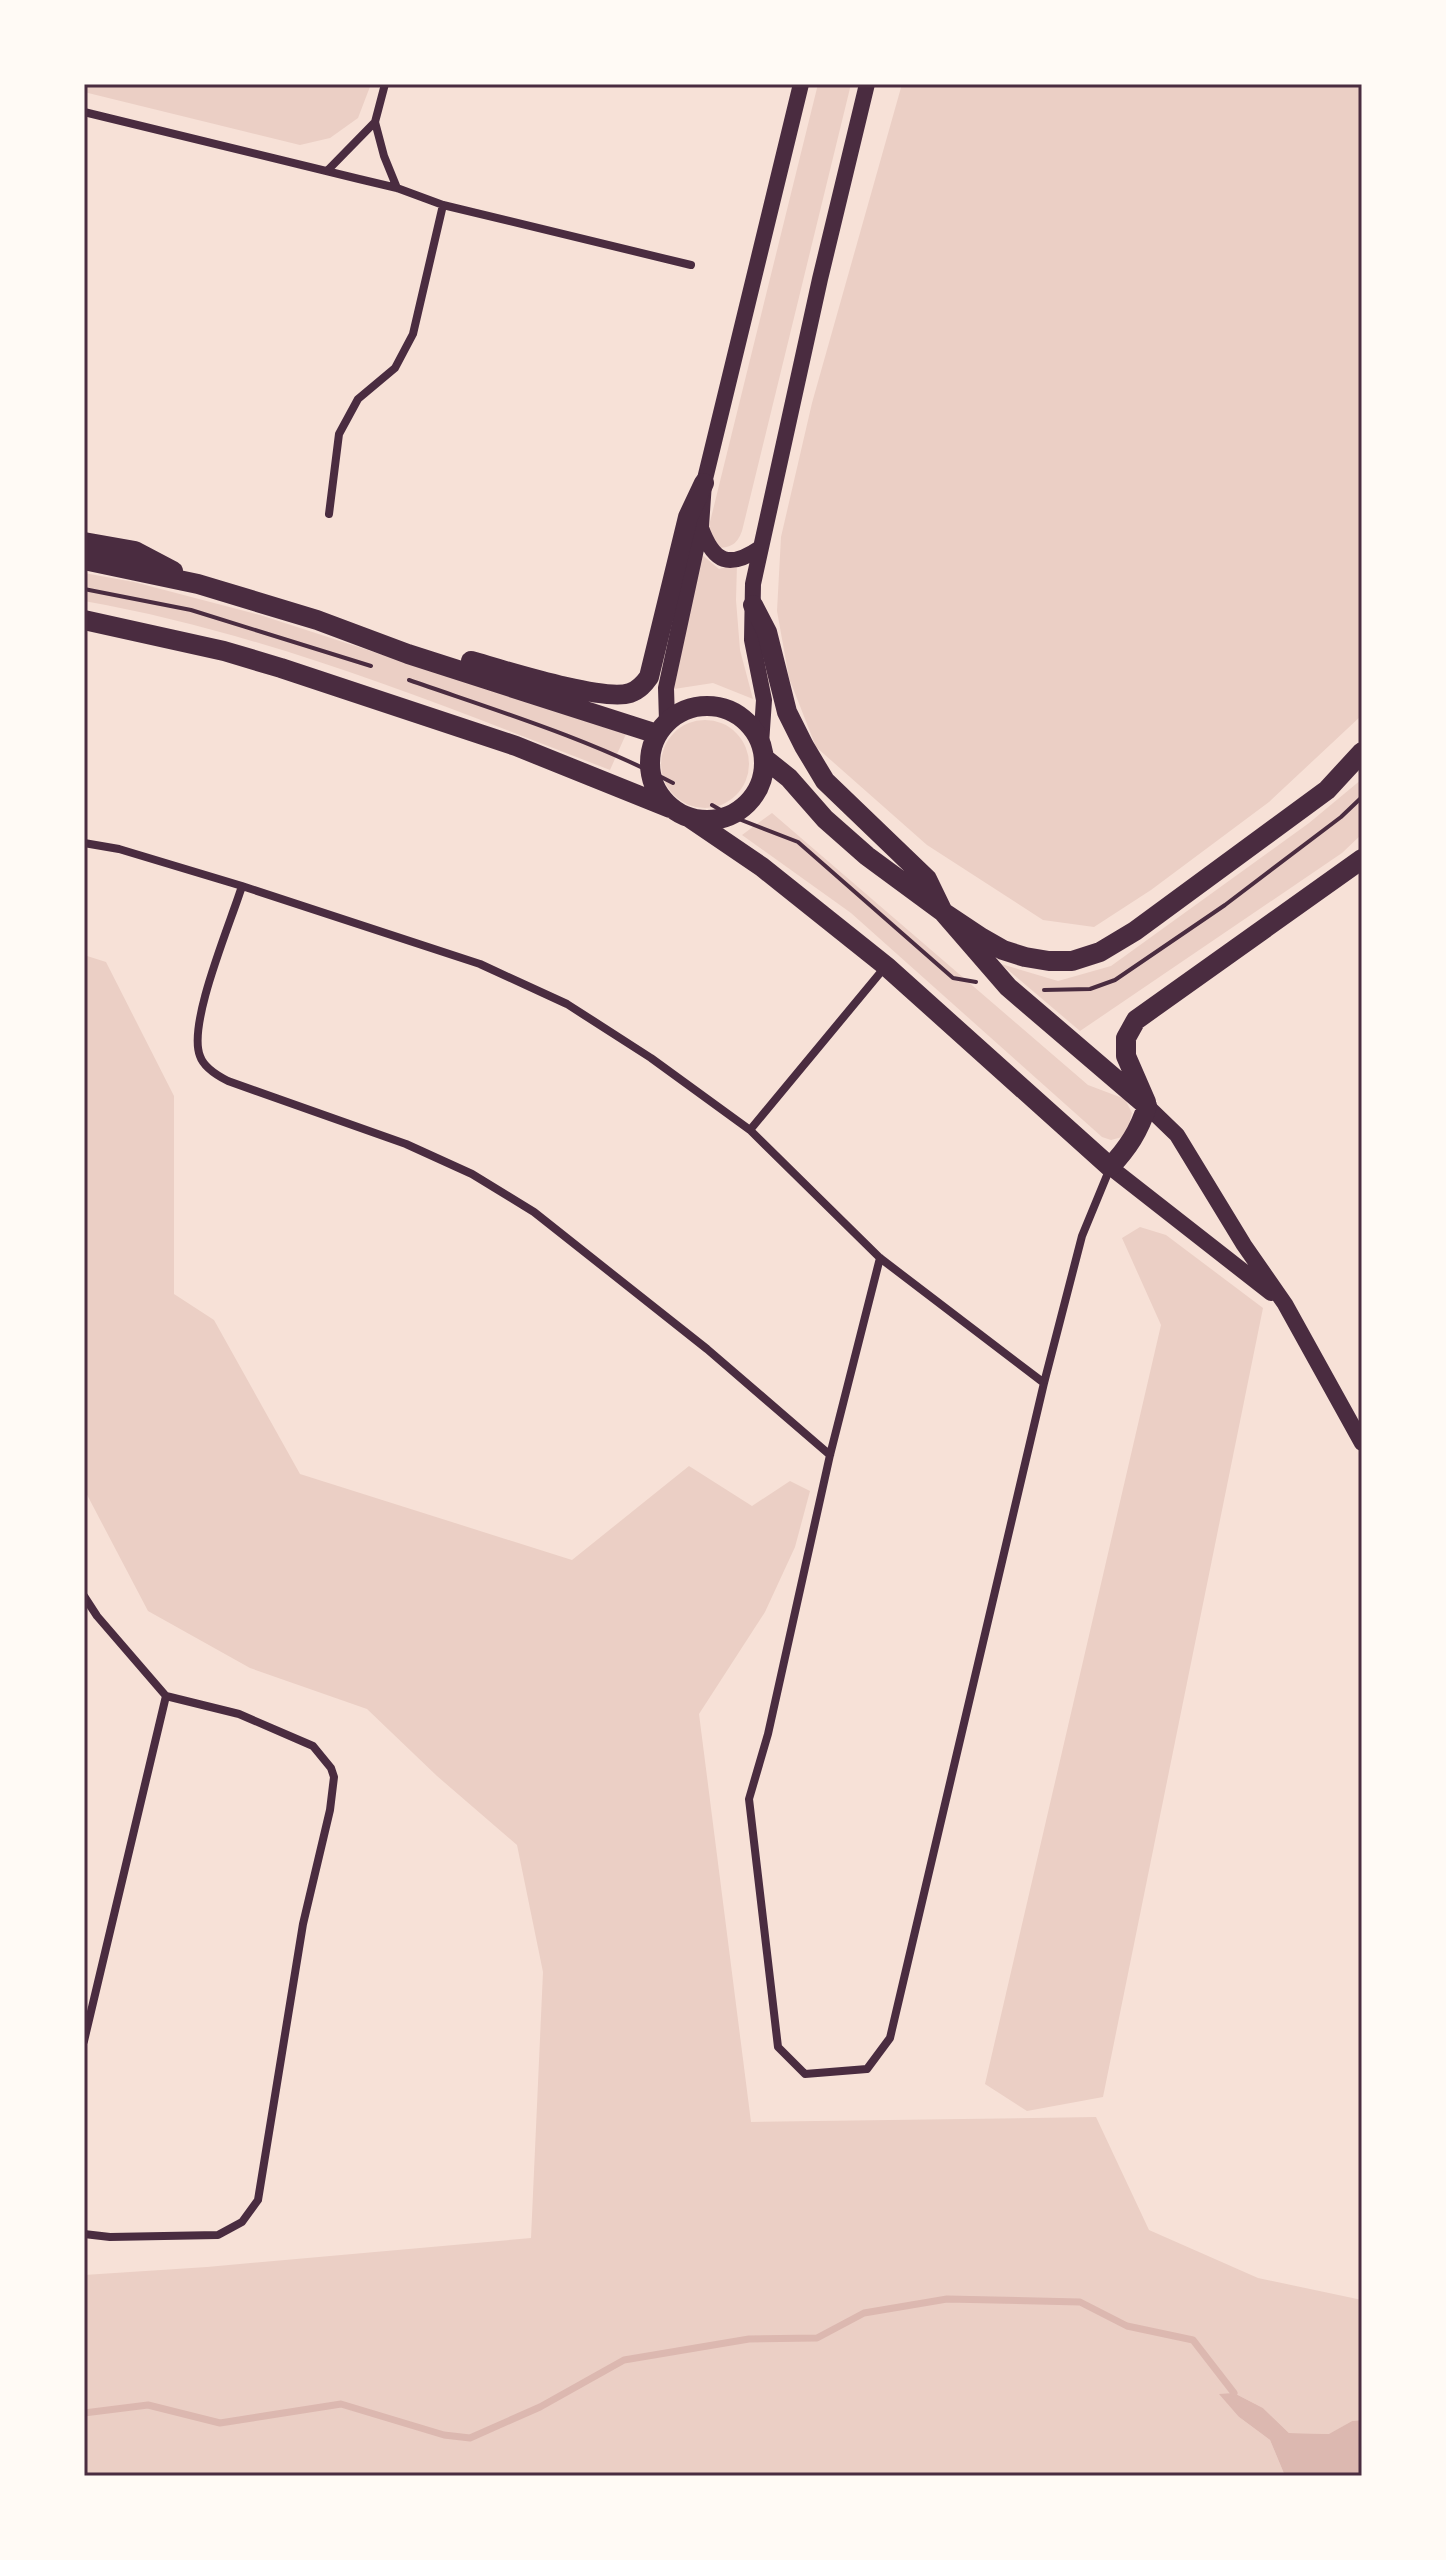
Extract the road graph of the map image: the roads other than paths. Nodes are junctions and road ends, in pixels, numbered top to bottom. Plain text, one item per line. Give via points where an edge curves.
1 (385, 84) edge
2 (801, 84) edge
3 (867, 84) edge
4 (84, 112) edge
5 (375, 122) junction
6 (327, 171) junction
7 (397, 188) junction
8 (443, 205) junction
9 (691, 265) dead end
10 (704, 483) junction
11 (329, 514) dead end
12 (701, 526) junction
13 (84, 542) edge
14 (760, 548) junction
15 (84, 560) edge
16 (198, 584) junction
17 (753, 605) junction
18 (84, 620) edge
19 (408, 654) junction
20 (662, 728) junction
21 (763, 751) junction
22 (1362, 752) edge
23 (670, 808) junction
24 (690, 818) junction
25 (84, 843) edge
26 (1362, 859) edge
27 (242, 886) junction
28 (943, 912) junction
29 (886, 966) junction
30 (1147, 1106) junction
31 (750, 1130) junction
32 (1110, 1167) junction
33 (880, 1258) junction
34 (1285, 1304) junction
35 (1044, 1383) junction
36 (1362, 1443) edge
37 (830, 1455) junction
38 (84, 1596) edge
39 (166, 1696) junction
40 (84, 2041) edge
41 (84, 2234) edge

1 - 5 street
2 - 10 main road
3 - 14 main road
4 - 6 street
5 - 6 street
5 - 7 street
6 - 7 street
7 - 8 street
8 - 9 street
8 - 11 street via 413,334 395,368 358,399 339,434
10 - 12 main road
10 - 19 main road via 688,517 643,686 603,695 446,654
12 - 14 main road via 709,550 723,559 746,558
12 - 20 main road
13 - 16 main road via 135,551
14 - 17 main road
15 - 16 main road
16 - 19 main road
17 - 21 main road via 752,640 764,700
17 - 28 main road via 767,632 787,712 825,781 927,879
18 - 23 main road via 281,668 516,746
19 - 20 main road
20 - 21 main road via 678,713 720,707 745,720
20 - 23 main road via 651,746 649,771
21 - 24 main road via 760,786 743,808 717,820
21 - 28 main road via 825,819
22 - 28 main road via 1327,790 1100,952 1072,961 1025,957 1003,950
23 - 24 main road
24 - 29 main road via 762,867
25 - 27 street
26 - 30 main road via 1136,1020 1126,1038 1126,1056
27 - 31 street via 480,964 567,1004
27 - 37 street via 201,1010 199,1055 212,1070 228,1081 406,1144 472,1174 534,1212
28 - 30 main road via 1008,987
29 - 31 street
29 - 32 main road
30 - 32 main road via 1136,1135
30 - 34 main road via 1177,1135
31 - 33 street
32 - 34 main road
32 - 35 street via 1082,1236
33 - 35 street
33 - 37 street
34 - 36 main road
35 - 37 street via 890,2038 867,2069 805,2074 778,2047 749,1799
38 - 39 street
39 - 40 street
39 - 41 street via 239,1714 313,1746 334,1777 333,1794 303,1924 258,2200 242,2222 218,2235

